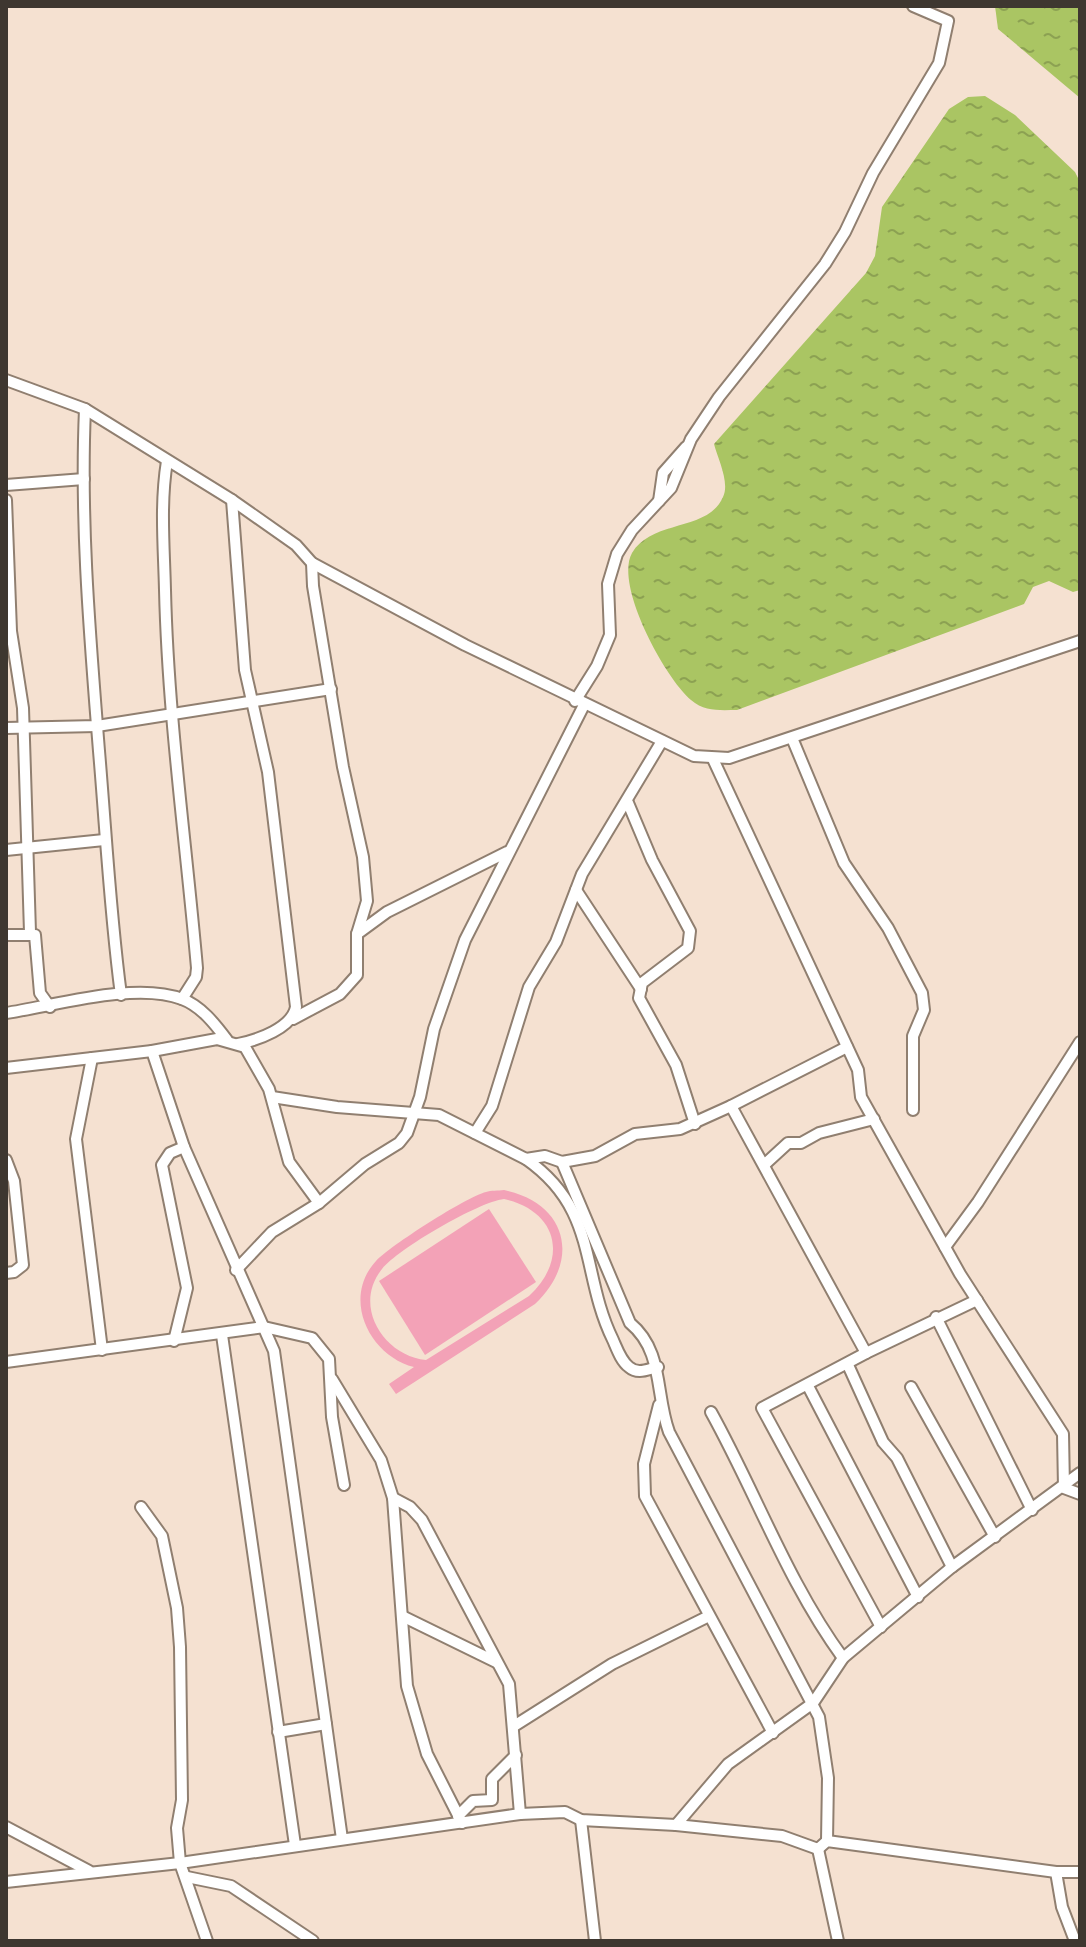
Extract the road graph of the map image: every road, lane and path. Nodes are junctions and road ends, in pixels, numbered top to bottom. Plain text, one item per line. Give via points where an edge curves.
1 (913, 6) edge
2 (6, 380) edge
3 (85, 409) junction
4 (167, 461) junction
5 (84, 479) junction
6 (6, 485) edge
7 (6, 500) edge
8 (232, 500) junction
9 (312, 563) junction
10 (1080, 641) edge
11 (331, 689) junction
12 (252, 699) junction
13 (580, 703) junction
14 (171, 715) junction
15 (22, 725) junction
16 (97, 726) junction
17 (6, 728) edge
18 (792, 738) junction
19 (662, 741) junction
20 (713, 759) junction
21 (628, 803) junction
22 (104, 840) junction
23 (27, 847) junction
24 (6, 850) edge
25 (509, 851) junction
26 (576, 890) junction
27 (30, 932) junction
28 (357, 934) junction
29 (6, 935) edge
30 (641, 989) junction
31 (121, 995) junction
32 (182, 999) junction
33 (50, 1007) junction
34 (6, 1013) edge
35 (293, 1019) junction
36 (233, 1042) junction
37 (1080, 1042) edge
38 (847, 1047) junction
39 (152, 1051) junction
40 (92, 1058) junction
41 (6, 1068) edge
42 (272, 1097) junction
43 (731, 1106) junction
44 (913, 1110) dead end
45 (415, 1111) junction
46 (874, 1119) junction
47 (695, 1124) junction
48 (475, 1133) junction
49 (184, 1147) junction
50 (526, 1159) junction
51 (6, 1160) edge
52 (562, 1162) junction
53 (764, 1165) junction
54 (319, 1203) junction
55 (945, 1247) junction
56 (236, 1270) junction
57 (6, 1273) edge
58 (977, 1300) junction
59 (936, 1317) junction
60 (264, 1327) junction
61 (222, 1335) junction
62 (174, 1341) junction
63 (102, 1350) junction
64 (866, 1353) junction
65 (6, 1362) edge
66 (848, 1365) junction
67 (658, 1367) junction
68 (332, 1379) junction
69 (808, 1386) junction
70 (911, 1387) dead end
71 (659, 1405) junction
72 (711, 1412) dead end
73 (1080, 1473) edge
74 (344, 1485) dead end
75 (1064, 1488) junction
76 (1080, 1494) edge
77 (393, 1498) junction
78 (141, 1507) dead end
79 (1032, 1510) junction
80 (995, 1537) junction
81 (952, 1567) junction
82 (918, 1597) junction
83 (402, 1616) junction
84 (709, 1616) junction
85 (881, 1627) junction
86 (843, 1658) junction
87 (498, 1663) junction
88 (813, 1703) junction
89 (326, 1724) junction
90 (514, 1726) junction
91 (278, 1732) junction
92 (773, 1733) junction
93 (516, 1755) junction
94 (520, 1814) junction
95 (460, 1819) junction
96 (581, 1820) junction
97 (676, 1825) junction
98 (6, 1827) edge
99 (342, 1839) junction
100 (827, 1841) junction
101 (295, 1845) junction
102 (818, 1849) junction
103 (180, 1863) junction
104 (1078, 1869) edge
105 (90, 1871) junction
106 (1056, 1872) junction
107 (187, 1877) junction
108 (6, 1882) edge
109 (207, 1941) edge
110 (313, 1941) edge
111 (595, 1941) edge
112 (838, 1941) edge
113 (1074, 1941) edge

1 - 13 street via 948,21 939,63 825,264 719,397 688,446 676,481 632,530 612,565 607,598 610,635
2 - 3 street
3 - 4 street
3 - 5 street
4 - 8 street
4 - 14 street via 163,519
5 - 6 street
5 - 16 street
7 - 15 street via 11,631 22,688
8 - 9 street via 296,545
8 - 12 street via 240,622
9 - 11 street
9 - 13 street
10 - 18 street
11 - 12 street
11 - 28 street via 364,872 367,901
12 - 14 street
12 - 35 street via 275,825 295,987
13 - 19 street
13 - 25 street
14 - 16 street
14 - 32 street via 197,968
15 - 16 street
15 - 17 street
15 - 23 street
16 - 22 street
18 - 20 street
18 - 44 street via 836,849 888,928 922,993 924,1010 913,1036
19 - 20 street
19 - 21 street
20 - 38 street
21 - 26 street
21 - 30 street via 690,931 688,948
22 - 23 street
22 - 31 street
23 - 24 street
23 - 27 street
25 - 28 street via 387,912
25 - 45 street via 450,979
26 - 30 street
26 - 48 street via 556,942 529,987 492,1106
27 - 29 street
27 - 33 street via 36,938 40,993
28 - 35 street via 357,975 340,994
30 - 47 street via 639,998 676,1065
31 - 32 street
31 - 33 street via 82,997
32 - 36 street
33 - 34 street
35 - 36 street
36 - 39 street via 188,1042
36 - 42 street via 252,1055
37 - 55 street
38 - 43 street
38 - 46 street via 858,1070 861,1097
39 - 40 street
39 - 49 street
40 - 41 street
40 - 63 street via 76,1139
42 - 45 street
42 - 54 street via 289,1162
43 - 47 street
43 - 53 street
45 - 48 street via 439,1115
45 - 54 street via 399,1143
46 - 53 street via 788,1143
46 - 55 street
47 - 52 street via 635,1134 595,1156
48 - 50 street
49 - 56 street
49 - 62 street via 170,1153 162,1165 187,1288
50 - 52 street via 545,1156
50 - 67 street via 563,1195 576,1219 592,1260 606,1326 628,1367 640,1372
51 - 57 street via 14,1181 23,1265
52 - 67 street via 630,1323
53 - 64 street
54 - 56 street via 272,1232
55 - 58 street
56 - 60 street
58 - 59 street
58 - 75 street via 1063,1434
59 - 64 street
59 - 79 street
60 - 61 street
60 - 68 street via 312,1338 329,1359
60 - 89 street via 282,1397
61 - 62 street
61 - 91 street
62 - 63 street
63 - 65 street
64 - 66 street
66 - 69 street
66 - 81 street via 883,1442 897,1458
67 - 71 street
68 - 74 street via 332,1417
68 - 77 street via 381,1460
69 - 82 street
69 - 85 street via 762,1408
70 - 80 street
71 - 84 street via 643,1488
71 - 88 street
72 - 86 street via 811,1614
73 - 75 street
75 - 76 street
75 - 79 street
77 - 83 street
77 - 87 street via 422,1520
78 - 103 street via 162,1536 177,1608
79 - 80 street
80 - 81 street
81 - 82 street
82 - 85 street
83 - 87 street
83 - 95 street via 407,1686 418,1727
84 - 90 street via 612,1664
84 - 92 street
85 - 86 street
86 - 88 street
87 - 90 street via 509,1684
88 - 92 street
88 - 100 street via 827,1765
89 - 91 street
89 - 99 street
90 - 93 street
91 - 101 street
92 - 97 street via 728,1764
93 - 94 street
93 - 95 street via 492,1779 492,1800 473,1801
94 - 95 street
94 - 96 street via 565,1812
95 - 99 street
96 - 97 street
96 - 111 street
97 - 102 street via 782,1836
98 - 105 street
99 - 101 street
100 - 102 street
100 - 106 street
101 - 103 street
102 - 112 street
103 - 105 street
103 - 107 street
104 - 106 street
105 - 108 street
106 - 113 street
107 - 109 street
107 - 110 street via 231,1886

